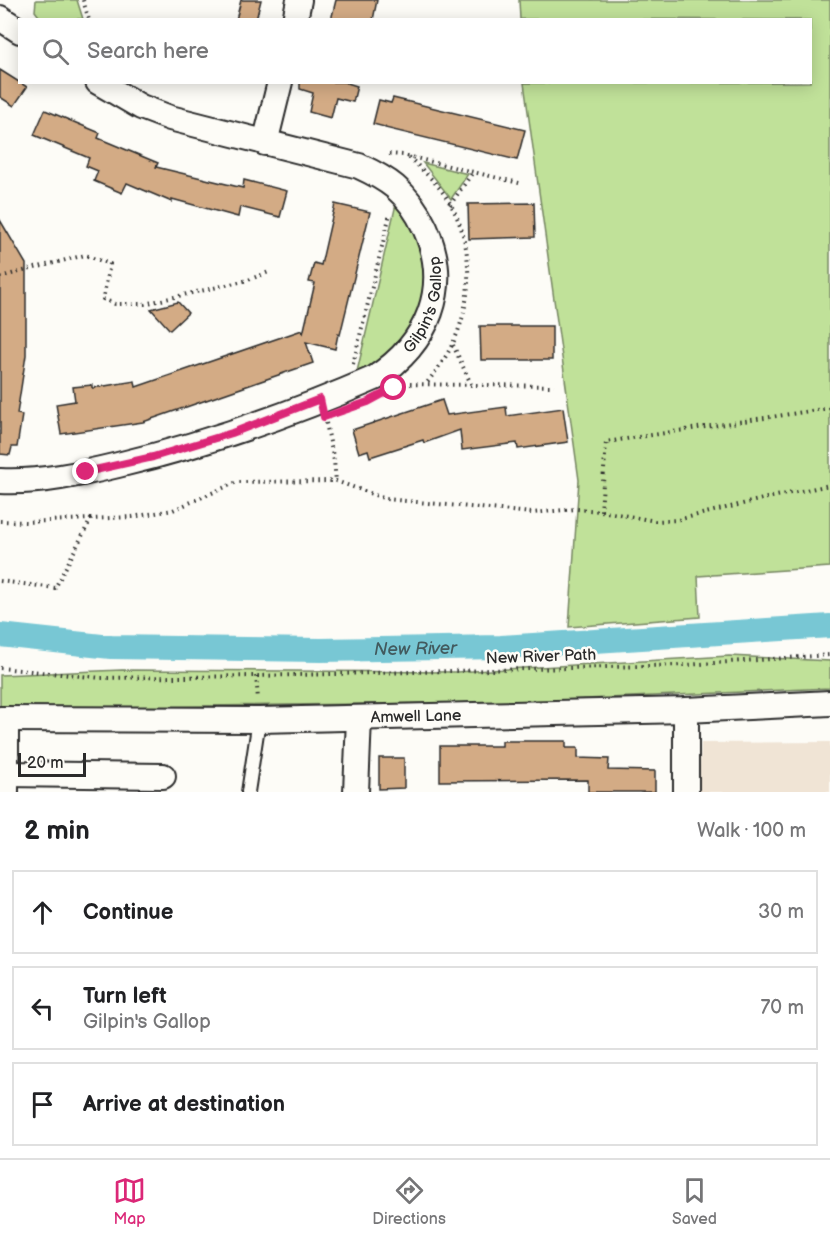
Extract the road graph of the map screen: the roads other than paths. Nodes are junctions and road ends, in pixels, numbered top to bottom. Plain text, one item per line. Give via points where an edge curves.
1 (11, 0) edge
2 (299, 0) edge
3 (0, 17) edge
4 (295, 18) edge
5 (18, 30) edge
6 (102, 84) edge
7 (280, 84) edge
8 (265, 143) junction
9 (0, 480) edge
10 (830, 703) edge
11 (686, 710) junction
12 (359, 718) junction
13 (3, 719) edge
14 (259, 720) junction
15 (163, 776) dead end
16 (6, 783) edge
17 (248, 792) edge
18 (356, 792) edge
19 (686, 792) edge

1 - 3 street
2 - 4 street
3 - 5 street
6 - 8 street, Gilpin's Gallop via 151,111
7 - 8 street
8 - 9 street, Gilpin's Gallop via 359,166 397,188 422,221 436,276 430,315 413,345 375,378 232,433 86,472
10 - 11 street, Amwell Lane
11 - 12 street, Amwell Lane
11 - 19 street
12 - 14 street, Amwell Lane
12 - 18 street
13 - 14 street, Amwell Lane
13 - 16 street
14 - 17 lane
15 - 16 street

